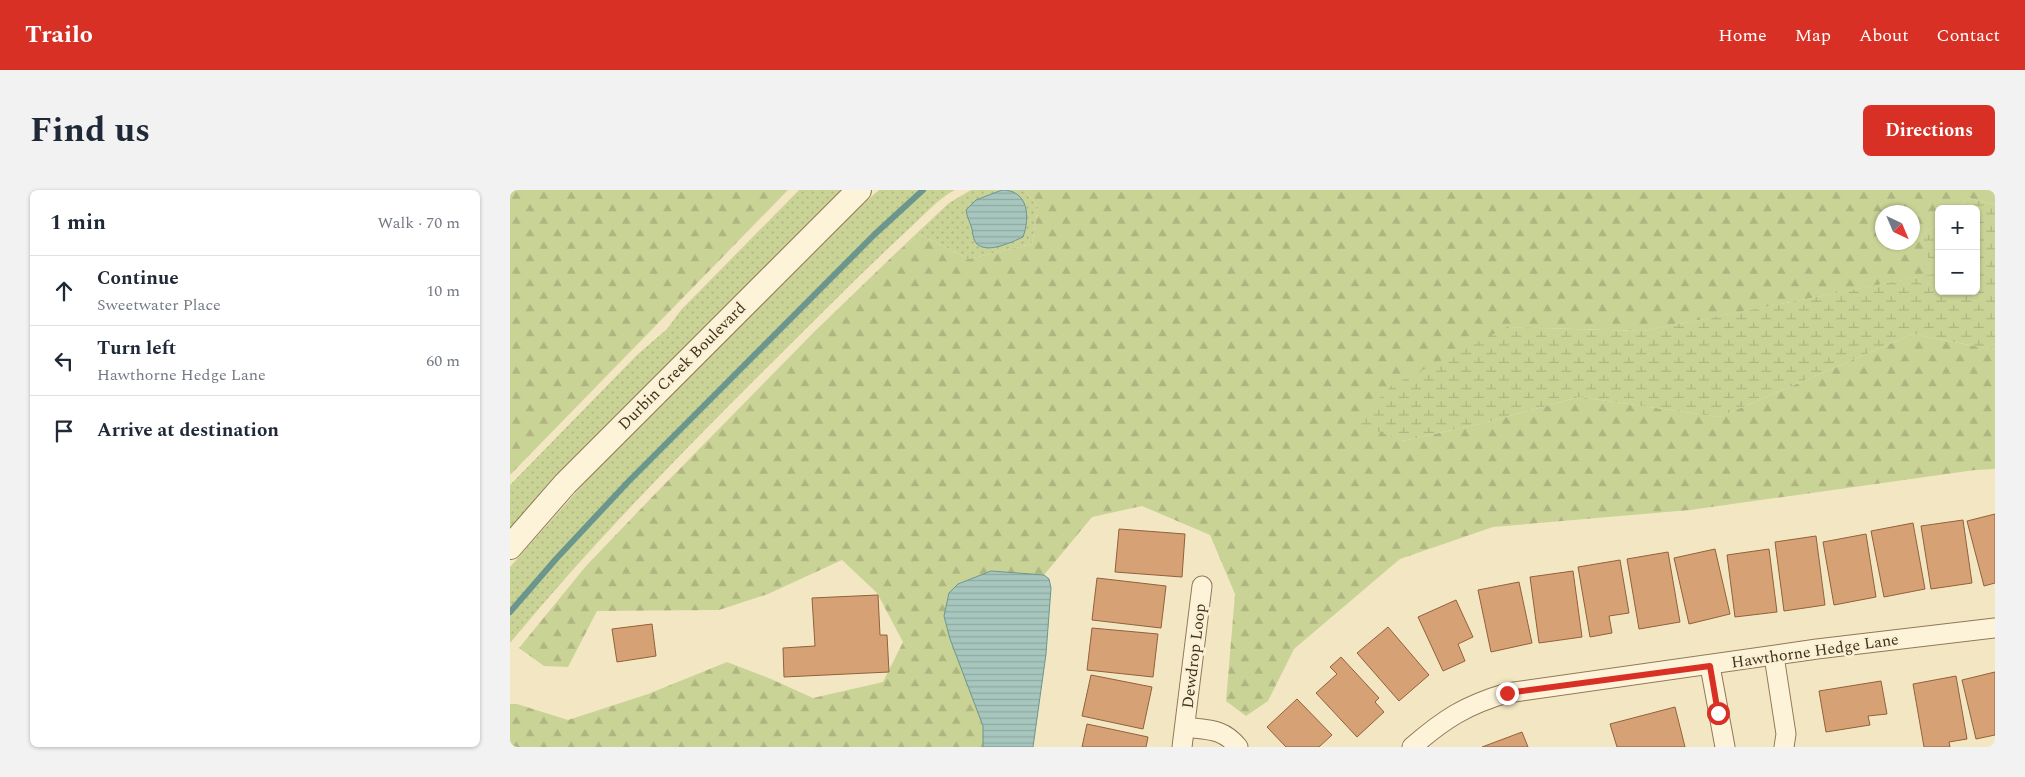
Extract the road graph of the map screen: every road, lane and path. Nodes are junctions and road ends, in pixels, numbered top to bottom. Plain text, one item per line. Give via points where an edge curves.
1 (859, 190) edge
2 (510, 547) edge
3 (1202, 586) dead end
4 (1995, 628) edge
5 (1774, 656) junction
6 (1710, 666) junction
7 (1185, 727) junction
8 (1182, 747) edge
9 (1238, 747) edge
10 (1412, 747) edge
11 (1724, 747) edge
12 (1784, 747) edge

1 - 2 street, Durbin Creek Boulevard via 565,484
3 - 7 street, Dewdrop Loop
4 - 5 street, Hawthorne Hedge Lane
5 - 6 street, Hawthorne Hedge Lane
5 - 12 street via 1786,734
6 - 10 street, Hawthorne Hedge Lane via 1507,693 1479,701 1452,715
6 - 11 street
7 - 8 street, Dewdrop Loop
7 - 9 street, Dewdrop Loop via 1216,731 1230,737

